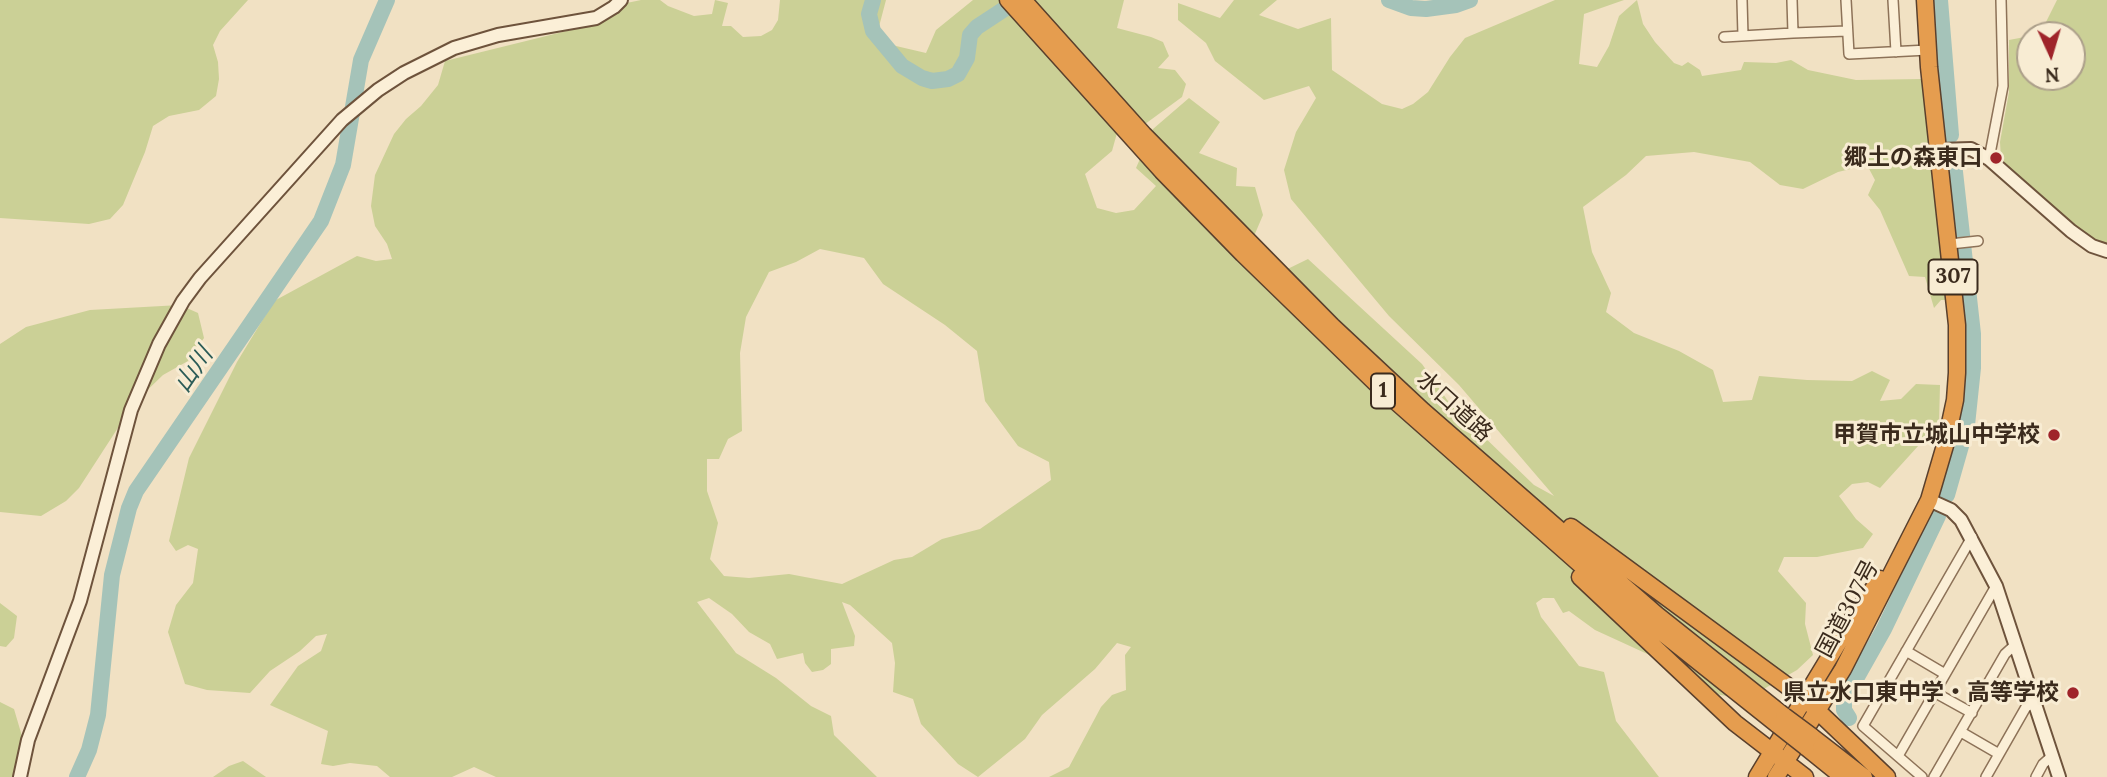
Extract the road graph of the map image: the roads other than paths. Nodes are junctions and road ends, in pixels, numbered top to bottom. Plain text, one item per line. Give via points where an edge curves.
1 (621, 0) edge
2 (1008, 0) edge
3 (1742, 0) edge
4 (1792, 0) edge
5 (1846, 0) edge
6 (1893, 0) edge
7 (1925, 0) edge
8 (2001, 0) edge
9 (1027, 10) edge
10 (1847, 31) junction
11 (1793, 33) junction
12 (1743, 36) junction
13 (1724, 37) dead end
14 (1928, 50) junction
15 (1896, 52) junction
16 (1938, 149) junction
17 (1989, 159) junction
18 (1978, 241) dead end
19 (1958, 243) junction
20 (2107, 251) edge
21 (1492, 472) junction
22 (1929, 500) junction
23 (1510, 503) junction
24 (1972, 537) junction
25 (1904, 546) junction
26 (1996, 586) junction
27 (2016, 645) junction
28 (1906, 651) junction
29 (1945, 674) junction
30 (1934, 692) junction
31 (1805, 699) junction
32 (2035, 702) junction
33 (1818, 710) junction
34 (1972, 713) junction
35 (1781, 721) junction
36 (1961, 732) junction
37 (1809, 741) junction
38 (1999, 754) junction
39 (1898, 756) junction
40 (2052, 756) junction
41 (1778, 764) edge
42 (20, 777) edge
43 (1757, 777) edge
44 (1805, 777) edge
45 (1843, 777) edge
46 (1864, 777) edge
47 (1887, 777) edge
48 (1922, 777) edge
49 (1934, 777) edge
50 (1986, 777) edge
51 (2036, 777) edge
52 (2059, 777) edge

1 - 42 street via 596,18 498,35 454,48 404,73 341,120 200,278 159,344 131,410 79,601 28,740
2 - 9 highway, 水口道路 / 1
3 - 12 street
4 - 11 street
5 - 10 street
6 - 15 street
7 - 14 highway, 国道307号 / 307
8 - 17 street via 2003,86
9 - 21 highway, 水口道路 / 1 via 1332,326
9 - 23 highway, 水口道路 / 1 via 1110,115 1262,273 1384,391
10 - 11 street
10 - 15 street via 1849,54
11 - 12 street
12 - 13 street
14 - 15 street
14 - 16 highway, 国道307号 / 307
16 - 17 street via 1970,149
16 - 19 highway, 国道307号 / 307
17 - 20 street via 2071,231
18 - 19 street
19 - 22 highway, 国道307号 / 307 via 1955,401
21 - 31 highway, 1 via 1501,474
21 - 35 highway, 水口道路 / 1
22 - 24 street via 1951,510
22 - 25 highway, 国道307号 / 307
23 - 35 highway, 水口道路 / 1 via 1616,596
23 - 41 highway, 1 via 1511,513 1525,527
24 - 26 street
24 - 28 street
25 - 31 highway, 国道307号 / 307 via 1855,615
25 - 33 highway, 国道307号 / 307
26 - 27 street
26 - 29 street
27 - 32 street
27 - 34 street via 2005,654
28 - 29 street
28 - 39 street via 1863,726
29 - 30 street
30 - 34 street
30 - 39 street
31 - 33 highway, 1
31 - 41 highway, 国道307号 / 307
32 - 38 street via 2026,707
32 - 40 street
33 - 41 highway, 国道307号 / 307
33 - 47 highway, 1
34 - 36 street
35 - 37 highway, 水口道路 / 1, bridge
36 - 38 street
36 - 49 street
37 - 45 highway, 水口道路 / 1
37 - 46 highway, 水口道路 / 1
38 - 50 street
39 - 48 street
40 - 51 street
40 - 52 street
41 - 43 highway, 307
41 - 44 highway, 1

